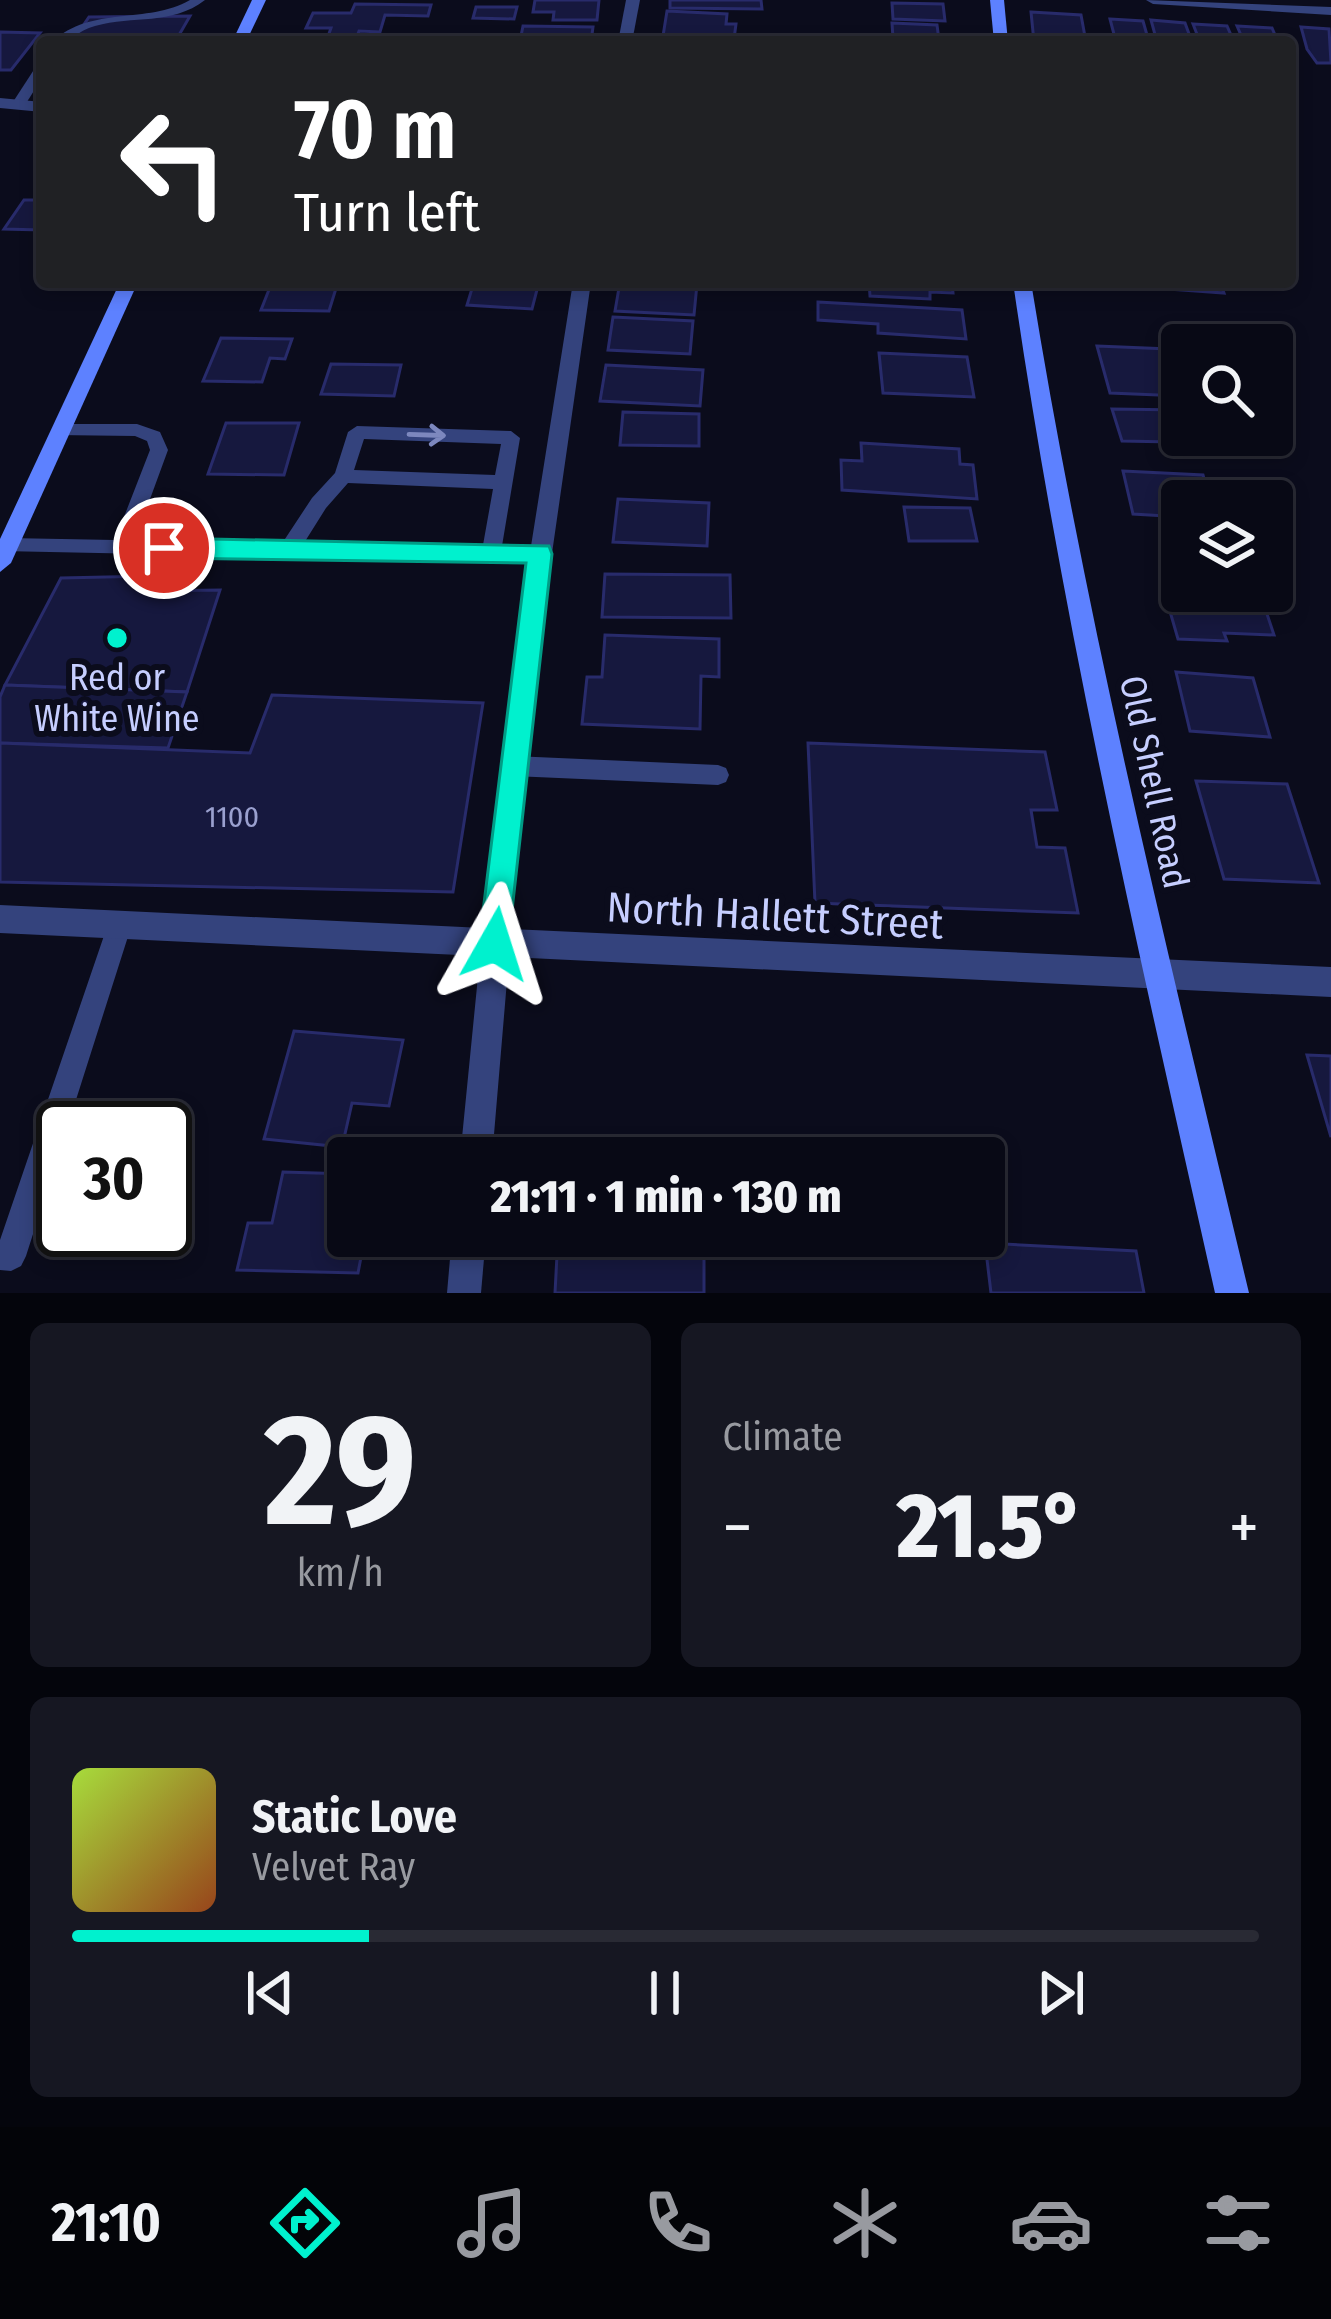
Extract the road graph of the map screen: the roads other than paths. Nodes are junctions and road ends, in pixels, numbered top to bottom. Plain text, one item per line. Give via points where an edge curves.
1 (199, 0) edge
2 (259, 0) edge
3 (633, 0) edge
4 (998, 0) edge
5 (1153, 0) edge
6 (128, 3) edge
7 (1291, 4) edge
8 (1331, 11) edge
9 (64, 36) edge
10 (242, 36) edge
11 (626, 36) edge
12 (1001, 36) edge
13 (36, 75) edge
14 (9, 104) edge
15 (126, 288) edge
16 (581, 288) edge
17 (1023, 288) edge
18 (61, 430) junction
19 (343, 476) junction
20 (504, 482) junction
21 (122, 548) junction
22 (289, 550) junction
23 (491, 553) junction
24 (4, 554) edge
25 (540, 554) junction
26 (513, 766) junction
27 (718, 775) dead end
28 (0, 919) edge
29 (120, 924) junction
30 (495, 944) junction
31 (1159, 977) junction
32 (1331, 982) edge
33 (478, 1137) edge
34 (0, 1256) edge
35 (467, 1257) edge
36 (464, 1293) edge
37 (1232, 1293) edge

1 - 6 lane via 179,8
2 - 10 street
3 - 11 street
4 - 12 street
5 - 7 street
6 - 9 lane via 88,10
7 - 8 street
13 - 14 lane
15 - 18 street
16 - 25 street
17 - 31 street, Old Shell Road via 1051,471
18 - 21 lane via 154,437 159,450
18 - 24 street
19 - 20 lane
19 -> 20 lane via 357,432 512,438
19 - 22 lane
20 - 23 lane
21 - 22 lane
21 - 24 lane
22 - 23 lane
23 - 25 lane
25 - 26 street
26 - 27 lane
26 - 30 street
28 - 29 street, North Hallett Street
29 - 30 street, North Hallett Street
29 - 34 lane via 11,1256
30 - 31 street, North Hallett Street
30 - 33 street
31 - 32 street, North Hallett Street
31 - 37 street, Old Shell Road
35 - 36 street

